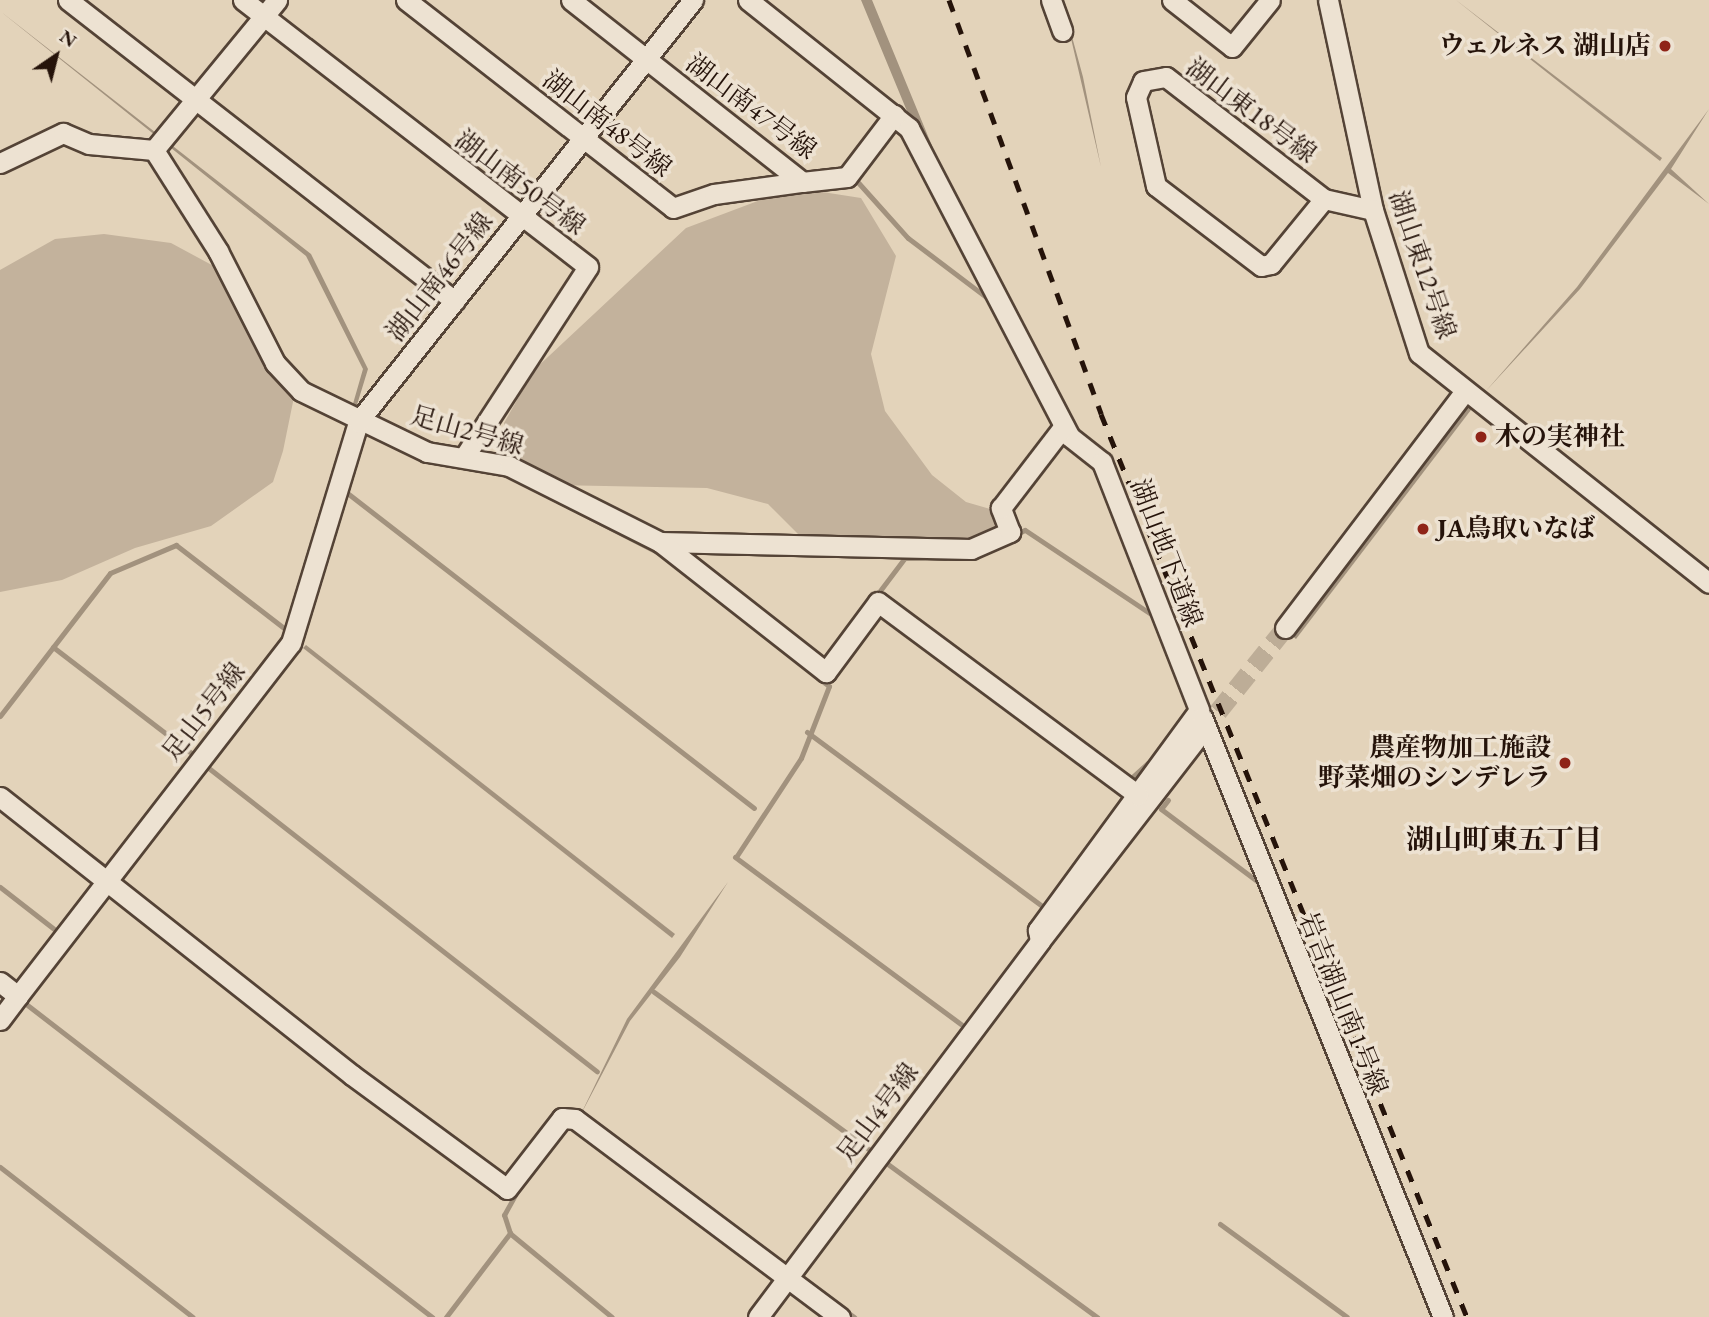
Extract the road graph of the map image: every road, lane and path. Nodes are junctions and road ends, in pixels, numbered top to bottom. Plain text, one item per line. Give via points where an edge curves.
1 (68, 0) edge
2 (243, 0) edge
3 (277, 0) edge
4 (406, 0) edge
5 (571, 0) edge
6 (693, 0) edge
7 (748, 0) edge
8 (1051, 0) edge
9 (1172, 0) edge
10 (1270, 0) edge
11 (1328, 0) edge
12 (264, 17) junction
13 (1062, 31) dead end
14 (645, 59) junction
15 (198, 102) junction
16 (894, 115) junction
17 (582, 138) junction
18 (154, 150) junction
19 (0, 163) edge
20 (802, 182) junction
21 (1324, 200) junction
22 (1373, 210) junction
23 (520, 218) junction
24 (455, 301) junction
25 (1465, 391) junction
26 (358, 422) junction
27 (1064, 426) junction
28 (465, 456) junction
29 (660, 542) junction
30 (1709, 583) edge
31 (1284, 628) tunnel mouth
32 (1199, 710) junction
33 (1200, 734) tunnel mouth
34 (1138, 795) junction
35 (0, 797) edge
36 (106, 880) junction
37 (1040, 942) junction
38 (0, 982) edge
39 (18, 996) junction
40 (0, 1020) edge
41 (786, 1277) junction
42 (758, 1317) edge
43 (839, 1317) edge
44 (1443, 1317) edge

1 - 15 street
2 - 12 street, 湖山南50号線
3 - 12 street
4 - 17 street, 湖山南48号線
5 - 14 street, 湖山南47号線
6 - 14 street, 湖山南46号線
7 - 16 street, 湖山地下道線
8 - 13 street
9 - 10 street via 1232,47
11 - 22 street, 湖山東12号線
12 - 15 street
12 - 23 street, 湖山南50号線
14 - 17 street, 湖山南46号線
14 - 20 street, 湖山南47号線
15 - 18 street
15 - 24 street
16 - 20 street, 湖山南47号線 via 848,177
16 - 27 street, 湖山地下道線 via 909,128
17 - 20 street, 湖山南48号線 via 673,208 714,194
17 - 23 street, 湖山南46号線
18 - 19 street via 89,144 63,133
18 - 26 street, 足山2号線 via 218,251 275,363 301,391
21 - 21 street, 湖山東18号線 via 1166,77 1143,81 1136,97 1156,186 1261,266 1271,264
21 - 22 street, 湖山東18号線
22 - 25 street, 湖山東12号線 via 1419,353
23 - 24 street, 湖山南46号線
23 - 28 street, 湖山南50号線 via 588,267
24 - 26 street, 湖山南46号線
25 - 30 street, 湖山東12号線
25 - 31 street
26 - 28 street, 足山2号線 via 427,452
26 - 36 street, 足山5号線 via 291,643
27 - 29 street, 足山2号線 via 1001,508 1010,532 971,549
27 - 32 street, 湖山地下道線 via 1102,462
28 - 29 street, 足山2号線 via 509,466
29 - 34 street via 826,672 878,602
32 - 34 street
32 - 44 street, 岩吉湖山南1号線
33 - 37 street
34 - 37 street via 1038,930
35 - 36 street
36 - 39 street, 足山5号線
36 - 41 street via 507,1189 562,1118 575,1119
37 - 41 street, 足山4号線
38 - 39 street
39 - 40 street, 足山5号線
41 - 42 street, 足山4号線
41 - 43 street

